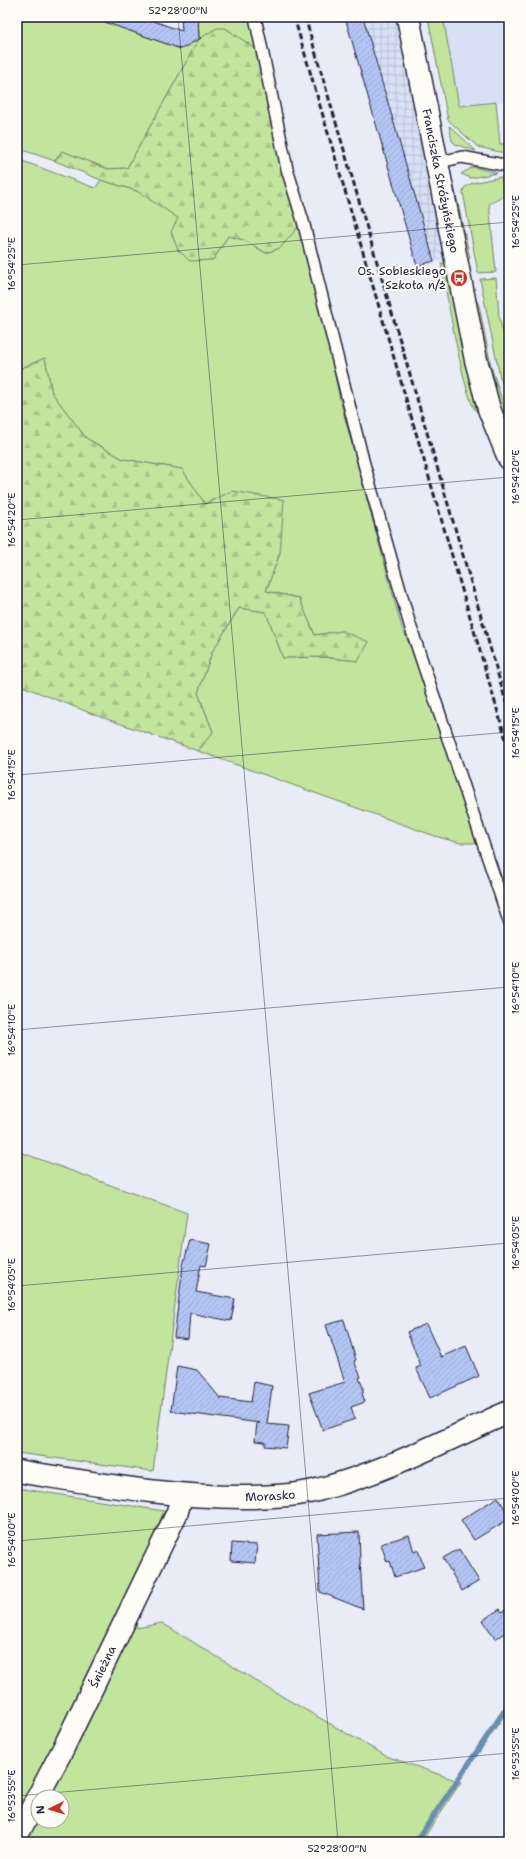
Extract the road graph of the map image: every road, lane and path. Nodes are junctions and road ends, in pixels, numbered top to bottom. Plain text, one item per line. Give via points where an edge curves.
1 (256, 17) edge
2 (408, 17) edge
3 (436, 163) junction
4 (509, 166) edge
5 (509, 458) edge
6 (509, 921) edge
7 (509, 1412) edge
8 (17, 1471) edge
9 (182, 1495) junction
10 (17, 1836) edge

1 - 6 lane via 287,169 303,221 364,464 410,625
2 - 3 street, Franciszka Stróżyńskiego
3 - 4 lane via 462,158
3 - 5 street, Franciszka Stróżyńskiego via 481,383 496,429
7 - 9 street, Morasko via 409,1457 321,1490 271,1496
8 - 9 street, Morasko
9 - 10 street, Śnieżna via 178,1512 67,1742

